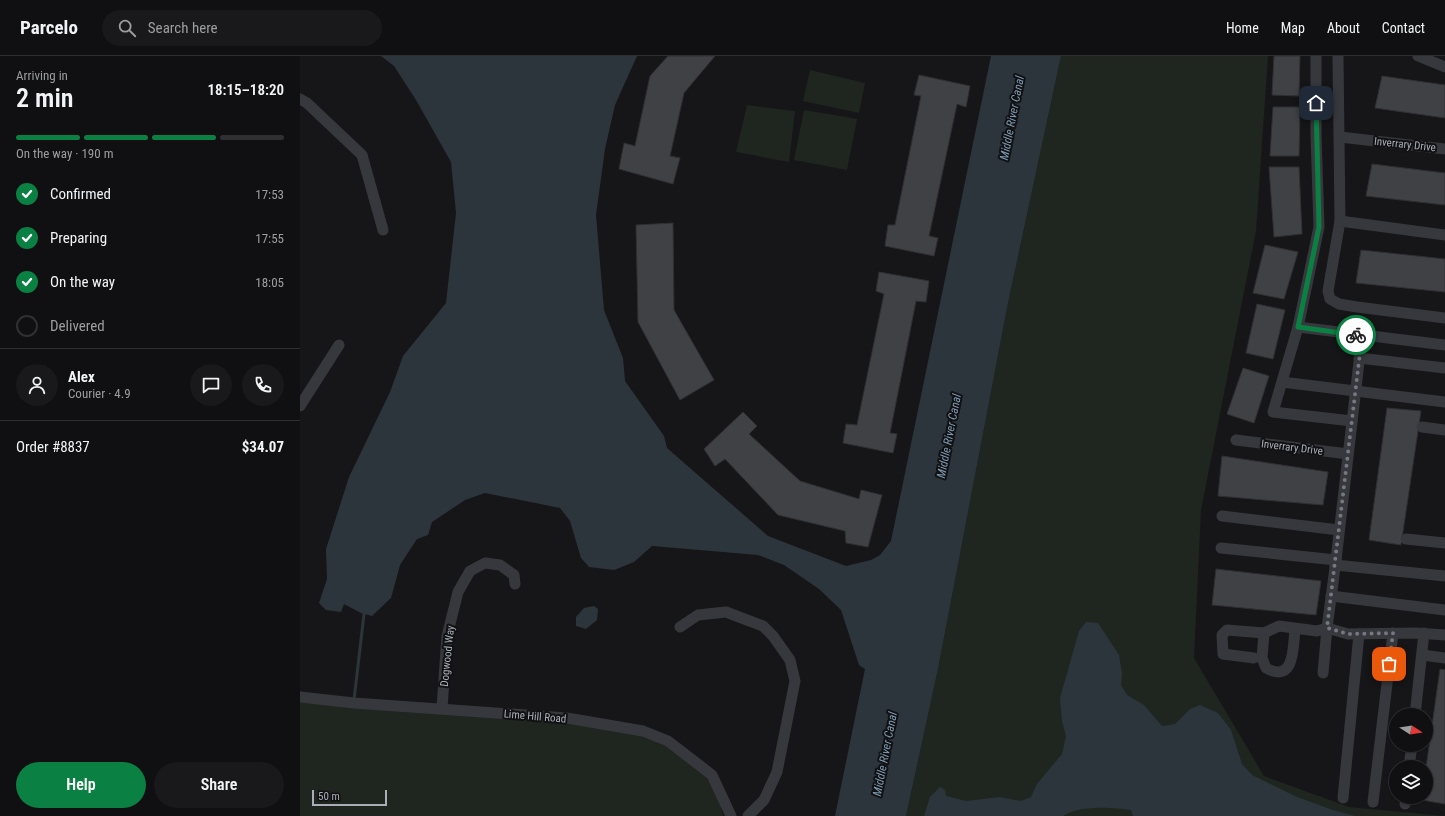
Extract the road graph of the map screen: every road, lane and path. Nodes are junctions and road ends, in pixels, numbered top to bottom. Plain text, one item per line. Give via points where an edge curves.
1 (1316, 56) edge
2 (1338, 56) edge
3 (1418, 56) edge
4 (1445, 67) edge
5 (300, 99) edge
6 (1340, 137) junction
7 (1445, 148) edge
8 (1340, 221) junction
9 (382, 230) dead end
10 (1445, 235) edge
11 (1445, 318) edge
12 (1298, 327) junction
13 (1362, 336) junction
14 (339, 345) dead end
15 (1445, 345) edge
16 (1359, 358) junction
17 (1445, 368) edge
18 (1282, 382) junction
19 (1356, 390) junction
20 (1445, 402) edge
21 (300, 406) edge
22 (1352, 421) junction
23 (1422, 427) dead end
24 (1445, 430) edge
25 (1236, 440) dead end
26 (1348, 454) junction
27 (1222, 516) dead end
28 (1339, 530) junction
29 (1406, 539) dead end
30 (1445, 543) edge
31 (1221, 548) dead end
32 (1335, 562) junction
33 (1445, 576) edge
34 (515, 584) dead end
35 (1331, 596) junction
36 (1445, 610) edge
37 (680, 627) dead end
38 (1327, 628) junction
39 (1295, 629) junction
40 (1264, 633) junction
41 (1393, 633) junction
42 (1424, 633) junction
43 (1359, 634) junction
44 (1445, 635) edge
45 (1422, 655) junction
46 (1254, 658) dead end
47 (1445, 658) edge
48 (1323, 673) dead end
49 (300, 697) edge
50 (442, 708) junction
51 (1416, 708) edge
52 (1343, 798) dead end
53 (1373, 802) dead end
54 (731, 816) edge
55 (748, 816) edge

1 - 12 street via 1319,227
2 - 6 street
3 - 4 street
5 - 9 street via 307,102 362,155
6 - 7 street, Inverrary Drive
6 - 8 street
8 - 10 street
8 - 11 street via 1328,291 1330,299 1339,304 1357,307
12 - 13 street
12 - 18 street
13 - 15 street
13 - 16 street
14 - 21 street
16 - 17 street
16 - 19 street
18 - 19 street
18 - 22 street via 1273,412
19 - 20 street
19 - 22 street
22 - 26 street
23 - 24 street
25 - 26 street, Inverrary Drive
26 - 28 street
27 - 28 street
28 - 32 street
29 - 30 street
31 - 32 street
32 - 33 street
32 - 35 street
34 - 50 street, Dogwood Way via 514,574 500,565 485,563 470,570 458,592 447,636
35 - 36 street
35 - 38 street
37 - 55 street via 698,614 726,612 763,626 790,660 795,681 776,772 764,800
38 - 39 street via 1317,631
38 - 43 street via 1348,634
38 - 48 street
39 - 40 street via 1280,626
39 - 40 street via 1291,661 1283,671 1277,672 1266,668 1263,663
40 - 46 street via 1227,630 1222,635 1223,654
41 - 42 street
41 - 43 street
41 - 53 street
42 - 44 street
42 - 45 street
43 - 52 street
45 - 47 street
45 - 51 street
49 - 50 street, Lime Hill Road
50 - 54 street, Lime Hill Road via 567,718 643,731 668,741 712,775

